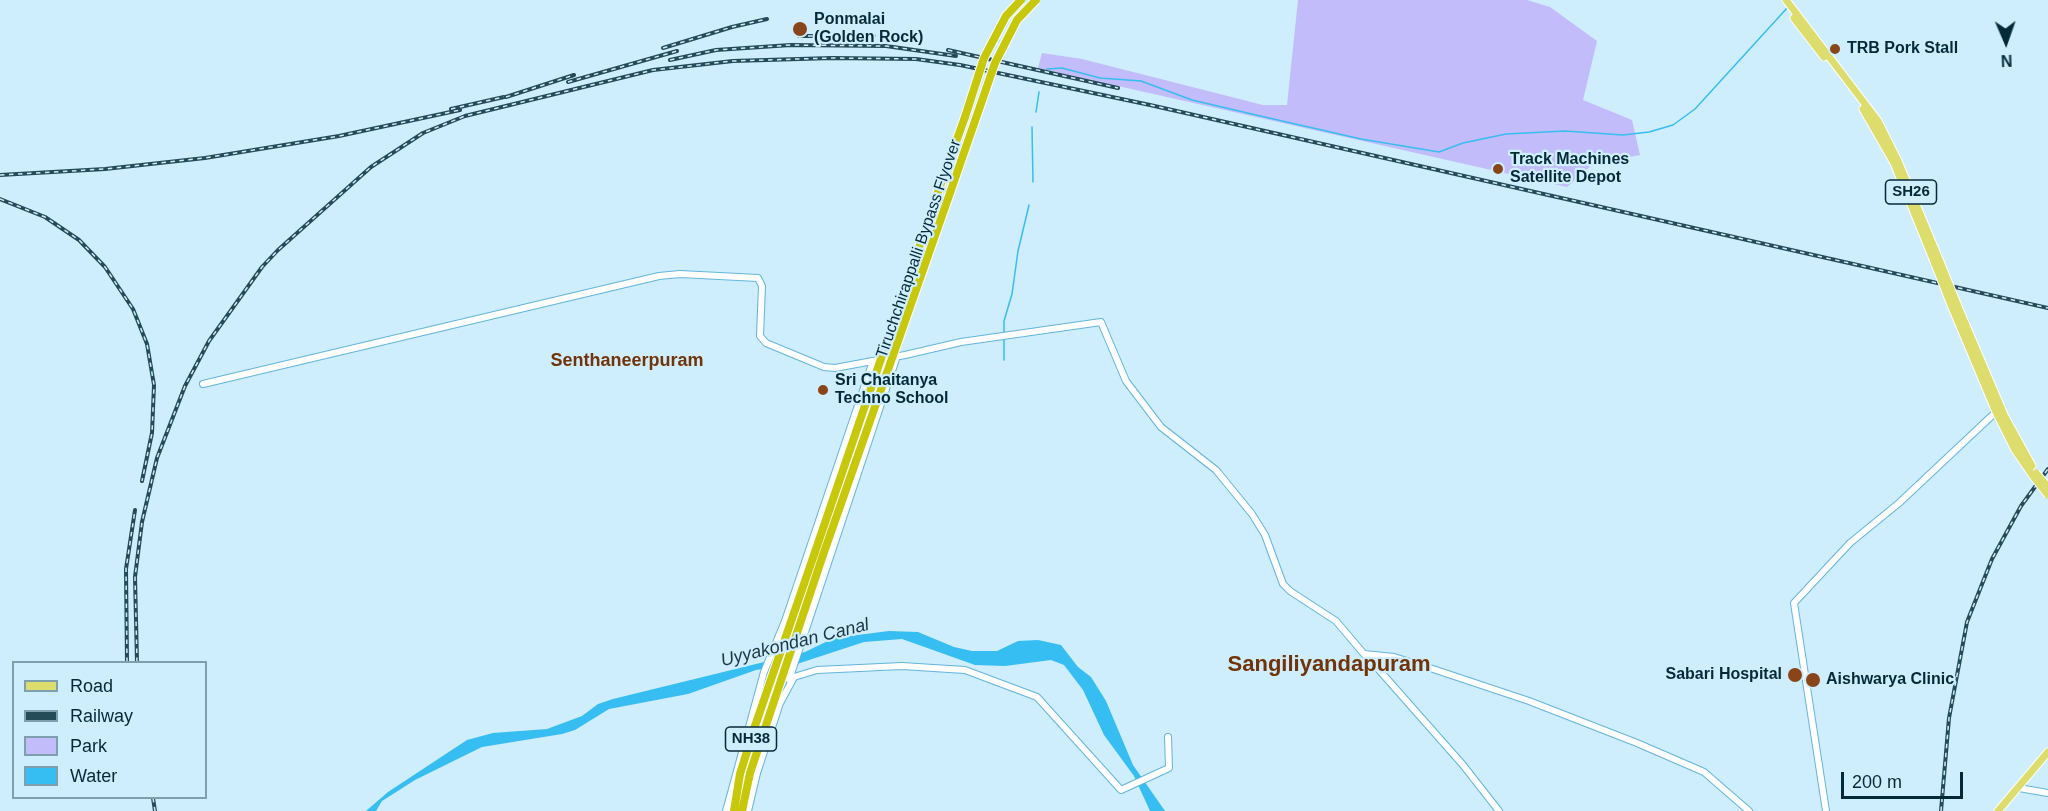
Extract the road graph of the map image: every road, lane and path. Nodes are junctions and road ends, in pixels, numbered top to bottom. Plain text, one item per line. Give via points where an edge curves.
1 (1021, 0) edge
2 (1036, 0) edge
3 (1784, 1) edge
4 (1954, 304) junction
5 (897, 356) junction
6 (873, 361) junction
7 (1984, 376) junction
8 (203, 384) dead end
9 (1998, 410) junction
10 (2035, 475) junction
11 (2048, 487) edge
12 (2048, 495) edge
13 (819, 553) junction
14 (822, 569) junction
15 (1365, 654) junction
16 (789, 671) junction
17 (779, 705) junction
18 (1168, 737) dead end
19 (2048, 752) edge
20 (2048, 759) edge
21 (2021, 789) junction
22 (2048, 793) edge
23 (726, 811) edge
24 (734, 811) edge
25 (742, 811) edge
26 (748, 811) edge
27 (1499, 811) edge
28 (1749, 811) edge
29 (1826, 811) edge
30 (1998, 811) edge
31 (2003, 811) edge

1 - 13 highway, Tiruchchirappalli Bypass Flyover / NH38, bridge via 1006,16 984,58
2 - 13 highway, Tiruchchirappalli Bypass Flyover / NH38, bridge via 1017,20 995,63
3 - 4 main road, SH26, bridge via 1874,124
4 - 7 main road, SH26
4 - 7 main road, SH26
5 - 6 street
5 - 14 street
5 - 15 street via 961,342 1101,322 1126,381 1161,427 1209,464 1252,514 1265,535 1283,584 1335,621
6 - 8 street via 824,367 766,343 760,336 762,286 758,278 680,274
6 - 23 street via 764,672
7 - 9 main road, SH26
9 - 10 main road, SH26
9 - 29 street via 1899,503 1850,543 1794,603
10 - 11 main road, SH26, bridge
10 - 12 main road, SH26, bridge
13 - 14 highway, Tiruchchirappalli Bypass Flyover / NH38
13 - 24 highway, Tiruchchirappalli Bypass Flyover / NH38 via 808,573 774,669 740,774
14 - 16 street via 801,646
14 - 16 highway, NH38
15 - 27 street
15 - 28 street via 1394,657 1430,668 1638,743 1704,772
16 - 17 street
16 - 25 highway, NH38 via 750,773
17 - 18 street via 794,677 817,670 899,666 965,670 1037,697 1121,790 1169,768
17 - 26 street
19 - 21 main road
20 - 21 main road
21 - 22 street
21 - 30 main road
21 - 31 main road

